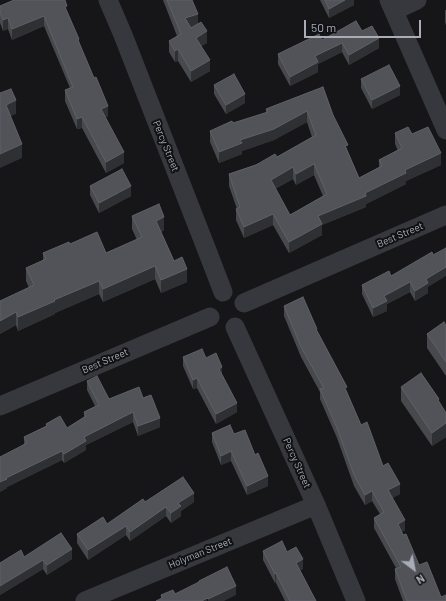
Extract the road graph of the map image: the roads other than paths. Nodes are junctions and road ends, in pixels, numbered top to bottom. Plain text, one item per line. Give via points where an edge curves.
1 (108, 0) edge
2 (417, 0) edge
3 (391, 5) edge
4 (446, 130) edge
5 (446, 215) edge
6 (222, 292) junction
7 (244, 303) junction
8 (210, 317) junction
9 (235, 327) junction
10 (0, 406) edge
11 (316, 505) junction
12 (84, 601) edge
13 (356, 601) edge

1 - 6 street, Percy Street
2 - 3 street
3 - 4 street
5 - 7 street, Best Street
6 - 7 street via 235,294
6 - 8 street via 212,299
7 - 9 street via 244,318
8 - 9 street via 223,328
8 - 10 street, Best Street
9 - 11 street, Percy Street
11 - 12 street, Holyman Street
11 - 13 street, Percy Street

